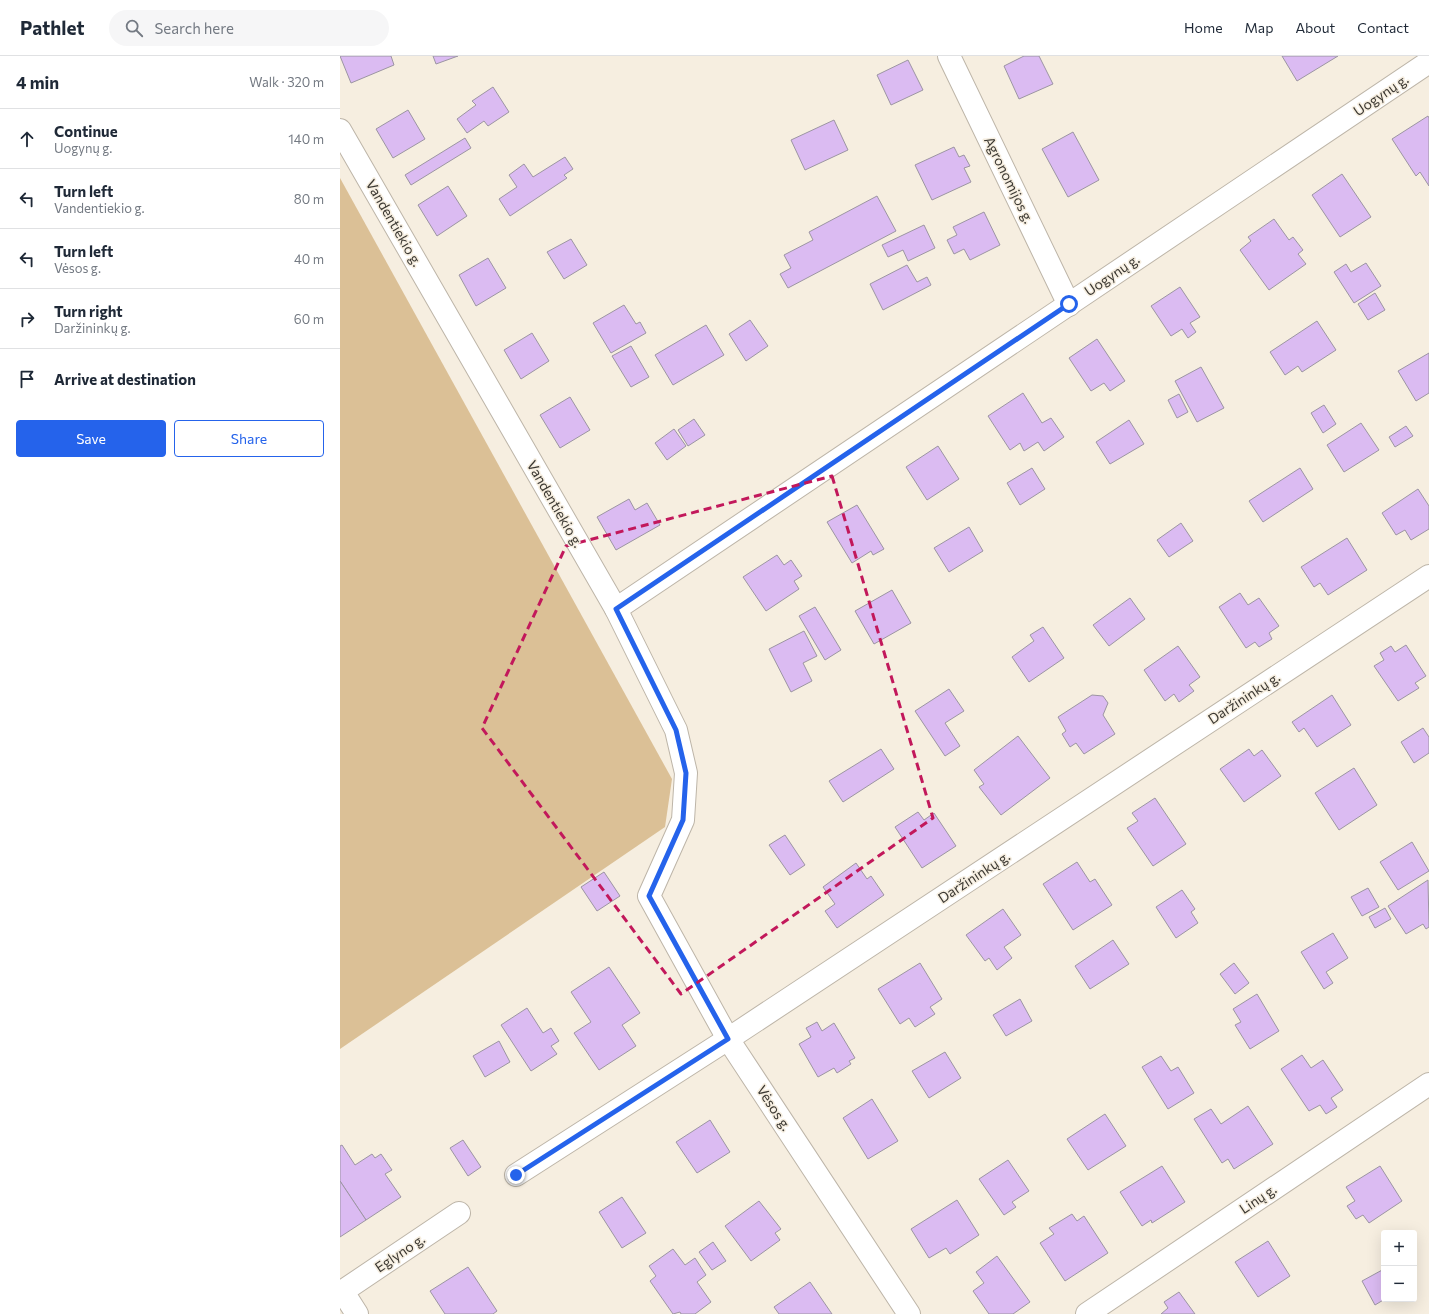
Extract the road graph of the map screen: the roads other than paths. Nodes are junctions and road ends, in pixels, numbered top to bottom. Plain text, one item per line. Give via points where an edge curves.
1 (949, 56) edge
2 (1429, 62) edge
3 (340, 130) edge
4 (1069, 304) junction
5 (1429, 576) edge
6 (616, 609) junction
7 (649, 896) joint
8 (728, 1039) junction
9 (1429, 1084) edge
10 (516, 1175) dead end
11 (459, 1213) dead end
12 (341, 1292) edge
13 (358, 1314) edge
14 (910, 1314) edge
15 (1087, 1314) edge

1 - 4 street, Agronomijos g.
2 - 4 street, Uogynų g.
3 - 6 street, Vandentiekio g.
4 - 6 street, Uogynų g.
5 - 8 street, Daržininkų g.
6 - 7 street, Vandentiekio g. via 676,730 686,773 683,820
7 - 8 street, Vėsos g.
8 - 10 street, Daržininkų g.
8 - 14 street, Vėsos g.
9 - 15 street, Linų g.
11 - 12 street, Eglyno g.
12 - 13 street

